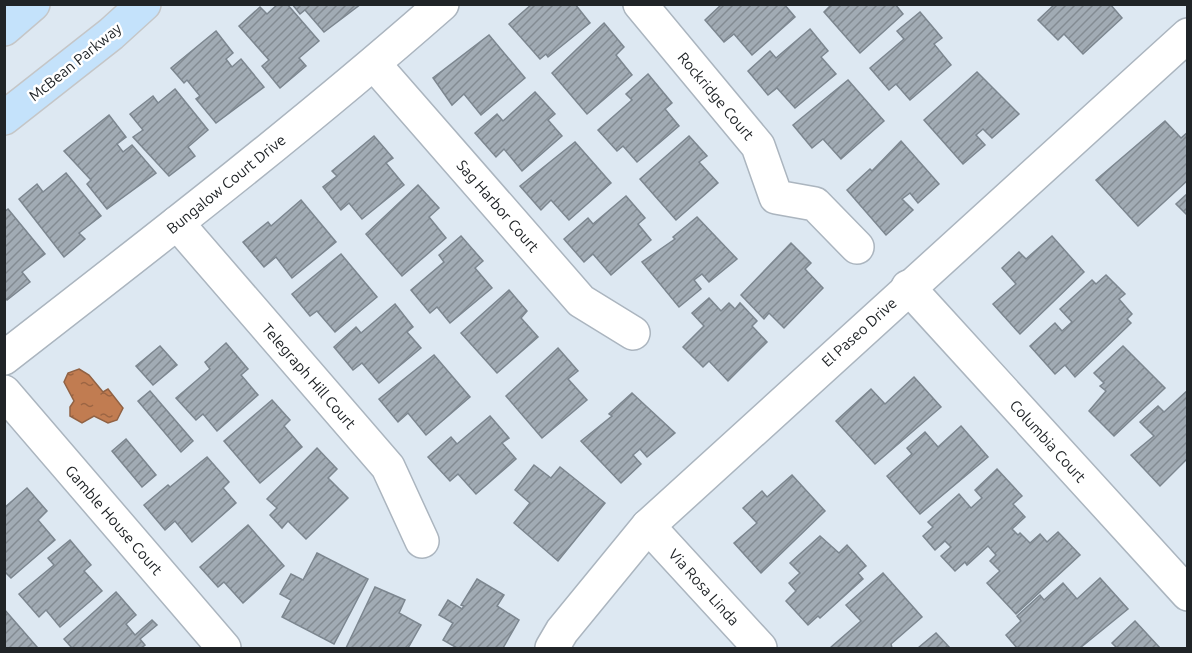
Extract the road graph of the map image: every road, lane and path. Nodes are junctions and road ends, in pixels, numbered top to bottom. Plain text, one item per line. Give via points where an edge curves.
1 (33, 4) edge
2 (144, 4) edge
3 (442, 4) edge
4 (640, 4) edge
5 (4, 29) edge
6 (1188, 35) edge
7 (374, 64) junction
8 (4, 118) edge
9 (177, 224) junction
10 (857, 247) dead end
11 (908, 287) junction
12 (633, 333) dead end
13 (4, 358) edge
14 (4, 392) edge
15 (648, 526) junction
16 (422, 541) dead end
17 (1188, 594) edge
18 (224, 648) edge
19 (552, 648) edge
20 (760, 648) edge

1 - 5 main road
2 - 8 main road, McBean Parkway
3 - 7 street, Bungalow Court Drive
4 - 10 street, Rockridge Court via 758,146 776,197 815,204
6 - 11 street, El Paseo Drive
7 - 9 street, Bungalow Court Drive
7 - 12 street, Sag Harbor Court via 581,301
9 - 13 street, Bungalow Court Drive
9 - 16 street, Telegraph Hill Court via 388,467
11 - 15 street, El Paseo Drive
11 - 17 street, Columbia Court
14 - 18 street, Gamble House Court
15 - 19 street, El Paseo Drive
15 - 20 street, Via Rosa Linda

